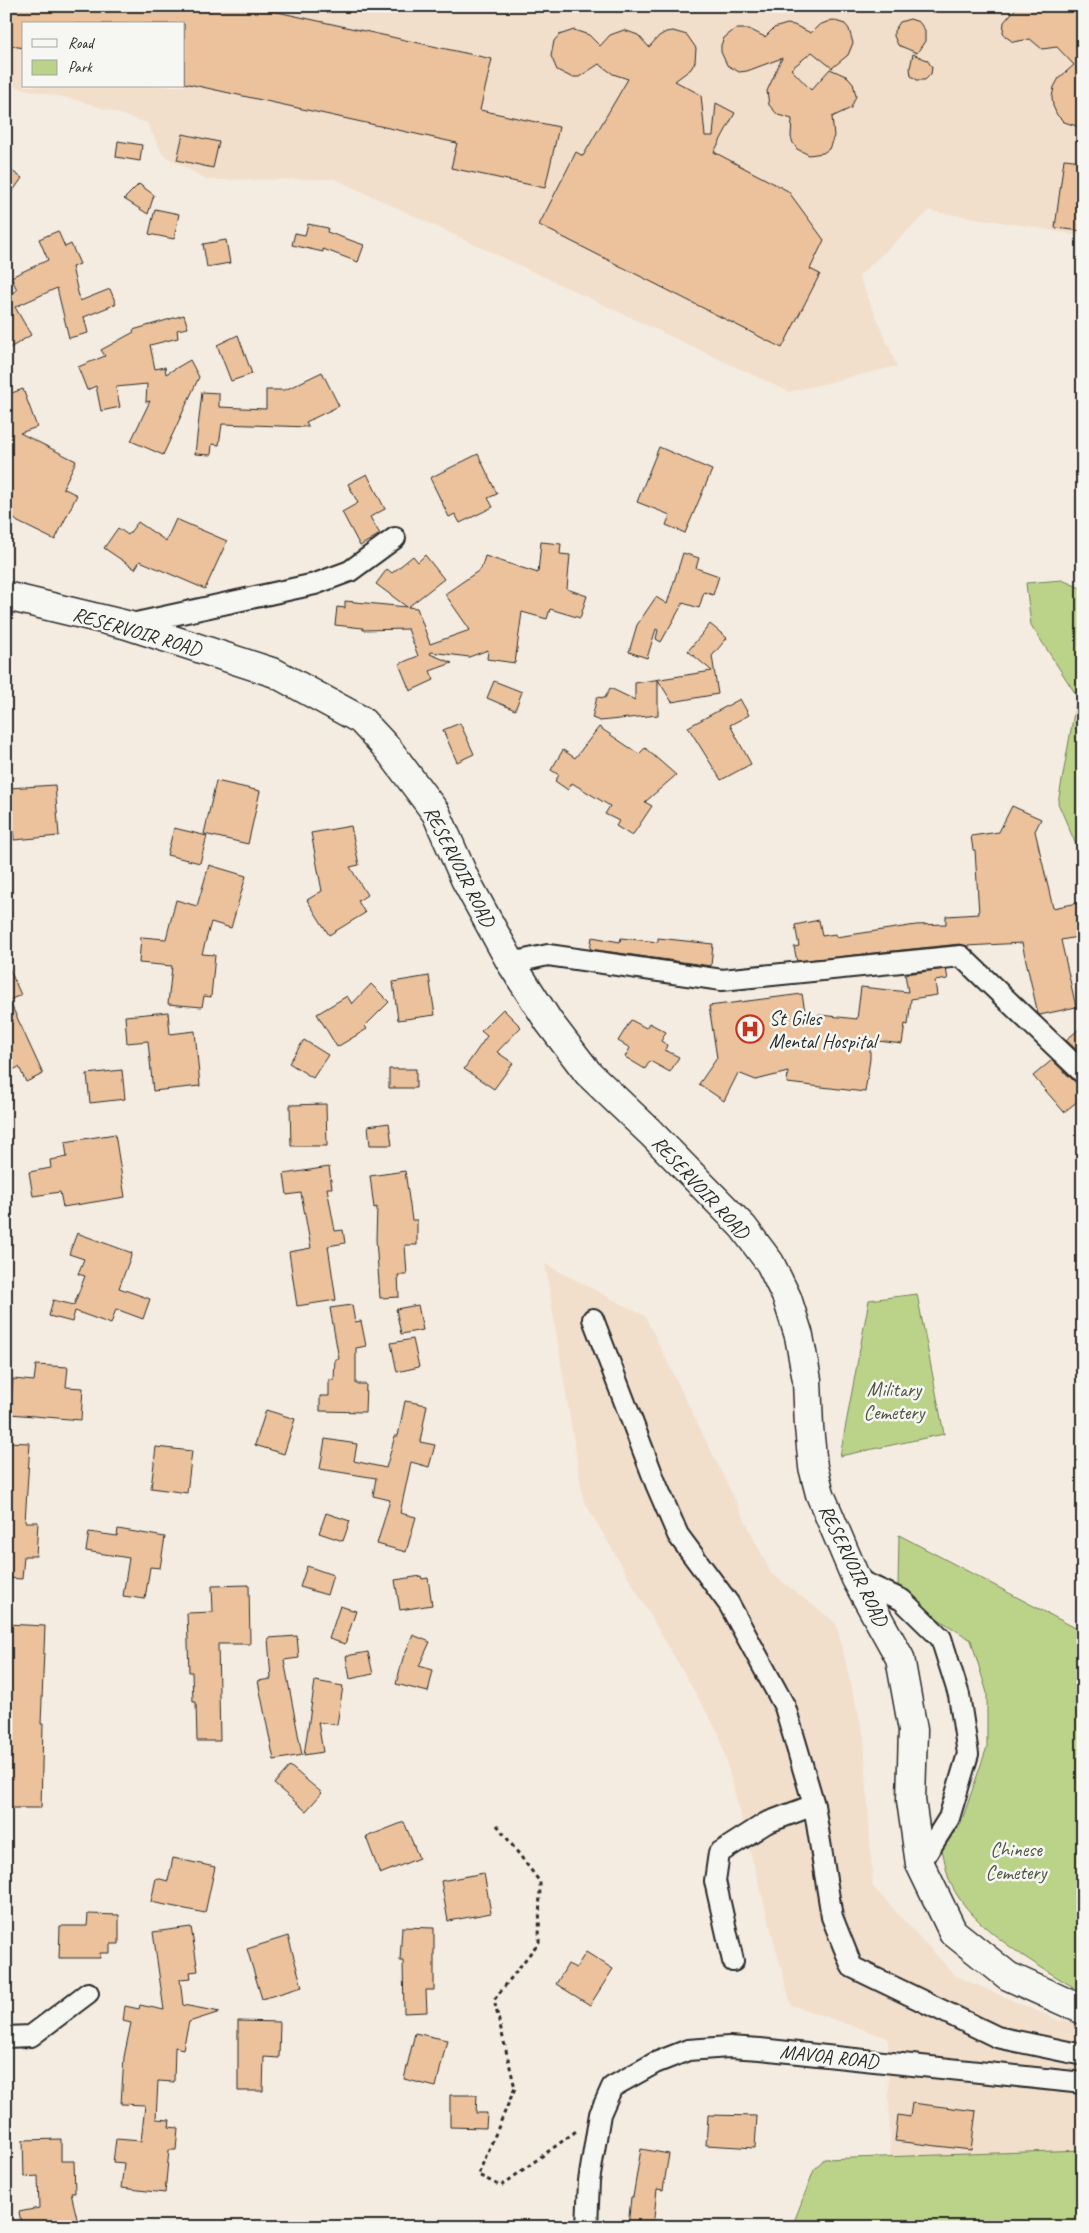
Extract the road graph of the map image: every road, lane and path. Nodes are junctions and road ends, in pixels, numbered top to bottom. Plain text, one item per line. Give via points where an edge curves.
1 (395, 538) dead end
2 (6, 596) edge
3 (127, 625) junction
4 (511, 963) junction
5 (1083, 1073) edge
6 (593, 1319) dead end
7 (856, 1579) junction
8 (814, 1805) junction
9 (497, 1825) dead end
10 (920, 1864) junction
11 (733, 1961) dead end
12 (88, 1993) dead end
13 (1083, 2010) edge
14 (6, 2037) edge
15 (1083, 2055) edge
16 (1083, 2083) edge
17 (600, 2114) junction
18 (587, 2227) edge

1 - 3 street via 350,571 315,584
2 - 3 highway, RESERVOIR ROAD
3 - 4 highway, RESERVOIR ROAD via 276,673 361,720 388,749 436,813 466,879
4 - 5 street via 548,955 722,980 961,956
4 - 7 highway, RESERVOIR ROAD via 588,1074 743,1227 770,1262 787,1298 799,1336 807,1380 813,1467 830,1521
6 - 8 street via 678,1535 729,1604 785,1707
7 - 10 highway, RESERVOIR ROAD via 900,1658 913,1730 911,1800
7 - 10 street via 902,1600 941,1638 959,1695 968,1754 949,1818
8 - 11 street via 766,1823 719,1853 715,1881
8 - 15 street via 832,1917 852,1967 997,2037
9 - 17 path via 540,1882 539,1942 494,2000 515,2088 478,2175 501,2186
10 - 13 highway, RESERVOIR ROAD via 953,1932 1008,1976
12 - 14 street via 31,2036
16 - 17 street, MAVOA ROAD via 760,2049 688,2050 655,2063 612,2087
17 - 18 street, MAVOA ROAD via 589,2181

